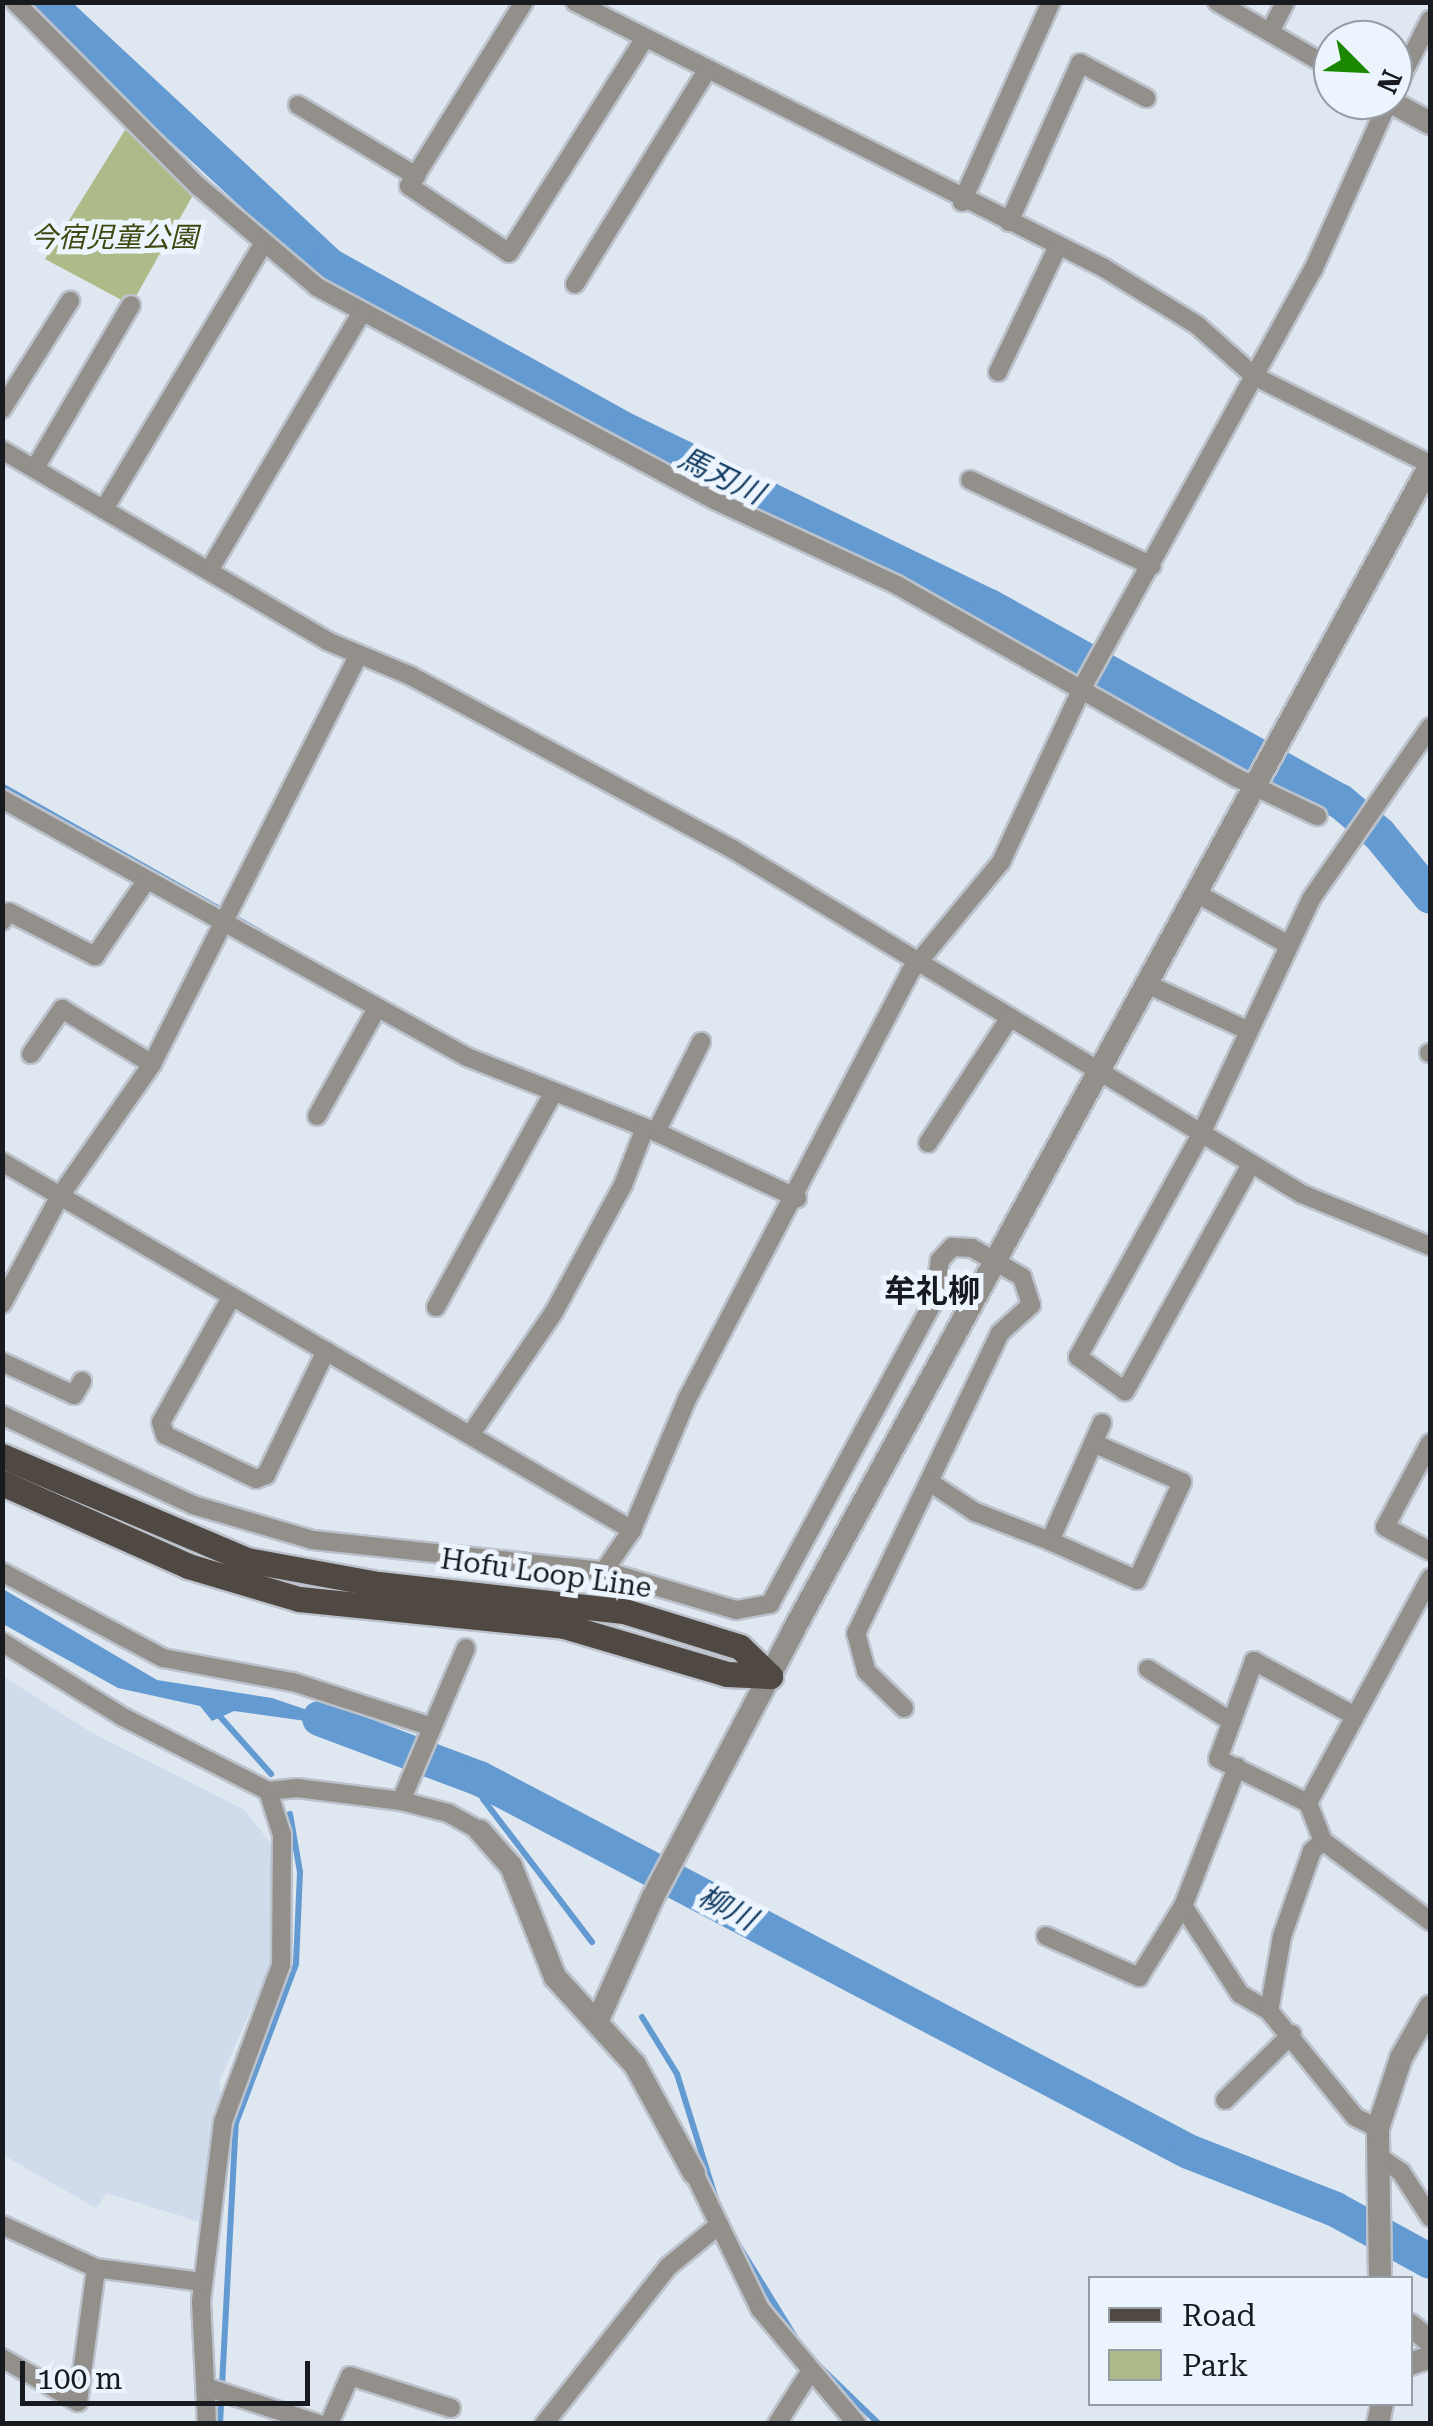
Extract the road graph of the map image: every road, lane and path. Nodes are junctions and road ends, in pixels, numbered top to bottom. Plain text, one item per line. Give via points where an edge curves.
1 (15, 2) edge
2 (524, 2) edge
3 (576, 2) edge
4 (1051, 2) edge
5 (1218, 2) edge
6 (1285, 2) edge
7 (1430, 20) edge
8 (1270, 32) junction
9 (645, 38) junction
10 (1413, 54) edge
11 (1313, 57) edge
12 (706, 72) junction
13 (1146, 98) dead end
14 (298, 106) dead end
15 (1379, 120) edge
16 (416, 176) junction
17 (962, 202) junction
18 (1009, 222) junction
19 (262, 246) junction
20 (1058, 246) junction
21 (575, 284) dead end
22 (70, 301) dead end
23 (131, 305) dead end
24 (362, 312) junction
25 (998, 372) dead end
26 (1254, 376) junction
27 (2, 409) edge
28 (2, 450) edge
29 (1430, 464) edge
30 (35, 468) junction
31 (970, 480) dead end
32 (104, 509) junction
33 (1152, 566) junction
34 (210, 570) junction
35 (358, 656) junction
36 (1083, 687) junction
37 (1430, 728) edge
38 (1254, 782) junction
39 (2, 798) edge
40 (1318, 816) dead end
41 (146, 881) junction
42 (1196, 894) junction
43 (2, 921) edge
44 (224, 926) junction
45 (1287, 944) junction
46 (920, 962) junction
47 (1149, 985) junction
48 (377, 1008) junction
49 (1010, 1017) junction
50 (1250, 1030) junction
51 (701, 1042) dead end
52 (31, 1054) dead end
53 (152, 1064) junction
54 (1095, 1070) junction
55 (552, 1094) junction
56 (317, 1116) dead end
57 (651, 1130) junction
58 (1201, 1134) junction
59 (928, 1143) dead end
60 (2, 1162) edge
61 (1250, 1164) junction
62 (60, 1196) junction
63 (797, 1198) junction
64 (1430, 1246) edge
65 (993, 1261) junction
66 (232, 1298) junction
67 (2, 1304) edge
68 (436, 1307) dead end
69 (326, 1351) junction
70 (2, 1362) edge
71 (82, 1382) dead end
72 (2, 1415) edge
73 (1102, 1423) dead end
74 (471, 1434) junction
75 (1093, 1443) junction
76 (1430, 1443) edge
77 (2, 1456) edge
78 (2, 1482) edge
79 (932, 1483) junction
80 (632, 1530) junction
81 (1050, 1541) junction
82 (1430, 1551) edge
83 (604, 1571) junction
84 (2, 1572) edge
85 (1430, 1578) edge
86 (2, 1642) edge
87 (466, 1648) dead end
88 (1148, 1669) dead end
89 (770, 1676) junction
90 (904, 1708) dead end
91 (1353, 1715) junction
92 (1232, 1722) junction
93 (428, 1730) junction
94 (1237, 1767) junction
95 (268, 1791) junction
96 (401, 1800) junction
97 (1308, 1803) junction
98 (480, 1831) joint
99 (1323, 1841) junction
100 (1183, 1906) junction
101 (1430, 1921) edge
102 (1046, 1936) dead end
103 (1430, 2007) edge
104 (1269, 2011) junction
105 (596, 2022) junction
106 (1292, 2034) junction
107 (1225, 2100) dead end
108 (1378, 2128) junction
109 (1379, 2157) junction
110 (694, 2173) joint
111 (1430, 2217) edge
112 (2, 2225) edge
113 (719, 2225) junction
114 (96, 2268) junction
115 (1380, 2276) edge
116 (203, 2282) junction
117 (2, 2358) edge
118 (810, 2372) junction
119 (206, 2387) junction
120 (451, 2408) dead end
121 (848, 2420) edge
122 (207, 2424) edge
123 (318, 2424) edge
124 (328, 2424) edge
125 (544, 2424) edge
126 (777, 2424) edge

1 - 19 street
2 - 16 street
3 - 9 street
4 - 17 street
5 - 8 street
6 - 8 street
7 - 10 street
8 - 11 street
9 - 12 street
9 - 16 street via 509,252 409,186
12 - 17 street
12 - 21 street
13 - 18 street via 1080,62
14 - 16 street
15 - 26 street via 1312,270
17 - 18 street
18 - 20 street
19 - 24 street
19 - 32 street
20 - 25 street
20 - 26 street via 1197,325
22 - 27 street
23 - 30 street
24 - 34 street
24 - 36 street
26 - 29 street
26 - 33 street
28 - 30 street
29 - 38 street
30 - 32 street
31 - 33 street
32 - 34 street
33 - 36 street
34 - 35 street
35 - 44 street
35 - 46 street via 411,676 734,850
36 - 38 street
36 - 46 street via 1001,862
37 - 45 street
38 - 40 street
38 - 42 street
39 - 41 street
41 - 43 street via 95,956 9,912
41 - 44 street
42 - 45 street
42 - 47 street
44 - 48 street
44 - 53 street
45 - 50 street
46 - 49 street
46 - 63 street
47 - 50 street
47 - 54 street
48 - 55 street
48 - 56 street
49 - 54 street
49 - 59 street
50 - 58 street
51 - 57 street
52 - 53 street via 62,1009
53 - 62 street
54 - 58 street
54 - 65 street
55 - 57 street
55 - 68 street
57 - 63 street
57 - 74 street via 554,1312
58 - 61 street
58 - 61 street via 1078,1358 1125,1391
60 - 62 street
61 - 64 street via 1302,1194
62 - 66 street
62 - 67 street
63 - 80 street via 687,1399
65 - 79 street via 1028,1284 1032,1305 1000,1333
65 - 83 street via 962,1246 945,1252 935,1299 770,1604 736,1610
65 - 89 street
66 - 69 street
66 - 69 street via 160,1422 165,1435 256,1479 266,1476
69 - 74 street
70 - 71 street via 74,1395
72 - 83 street via 193,1505 313,1540
73 - 75 street
74 - 80 street
75 - 81 street
75 - 81 street via 1182,1482 1137,1580
76 - 82 street via 1385,1527
77 - 89 main road, Hofu Loop Line via 247,1560 378,1584 624,1611 740,1647
78 - 89 main road, Hofu Loop Line via 188,1566 299,1598 564,1626 727,1674
79 - 81 street via 976,1512
79 - 90 street via 856,1634 866,1671
80 - 83 street
84 - 93 street via 163,1658 292,1682
85 - 91 street
86 - 95 street via 122,1717
87 - 93 street via 464,1665
88 - 92 street
89 - 105 street via 653,1897
91 - 92 street via 1254,1661
91 - 97 street
92 - 94 street via 1218,1759
93 - 96 street
94 - 97 street
94 - 100 street
95 - 96 street
95 - 116 street via 286,1861 281,1965 223,2122
96 - 98 street via 448,1813
97 - 99 street
98 - 105 street via 511,1866 545,1960
99 - 101 street
99 - 104 street via 1312,1850 1282,1936
100 - 102 street via 1139,1977
100 - 104 street via 1240,1994
103 - 108 street via 1401,2058
104 - 106 street
105 - 110 street via 648,2084
106 - 107 street
106 - 108 street via 1356,2117
108 - 109 street
109 - 111 street via 1401,2172
109 - 115 street
110 - 113 street
112 - 114 street
113 - 118 street via 760,2309
113 - 125 street via 669,2266
114 - 116 street
114 - 117 street via 78,2402
116 - 119 street
118 - 121 street
118 - 126 street
119 - 122 street
119 - 123 street
120 - 124 street via 350,2376

